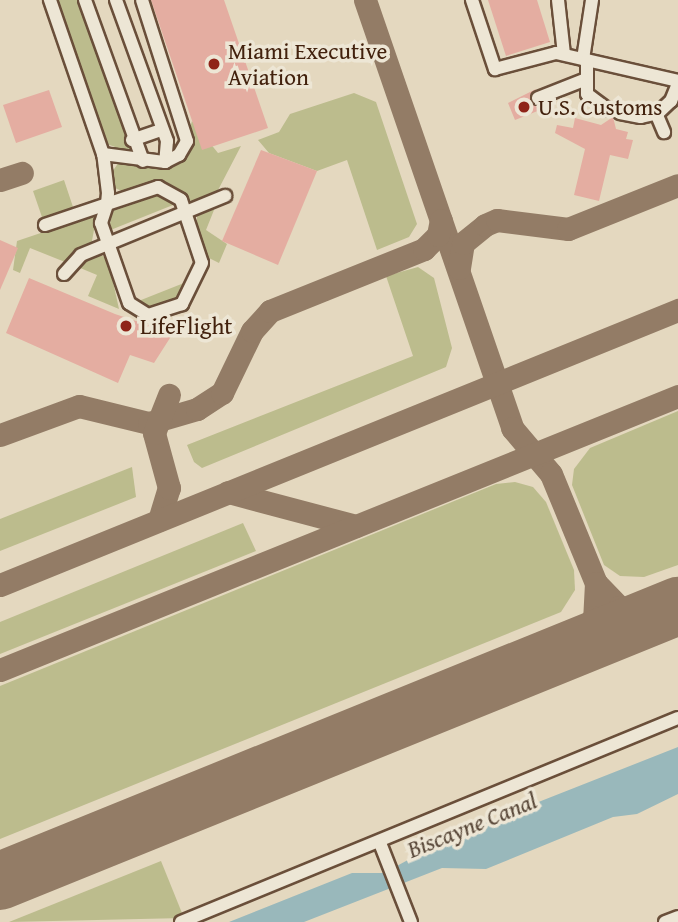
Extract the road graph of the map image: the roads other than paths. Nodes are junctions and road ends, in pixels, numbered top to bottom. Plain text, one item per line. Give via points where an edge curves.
1 (50, 0) edge
2 (85, 0) edge
3 (116, 0) edge
4 (142, 0) edge
5 (472, 0) edge
6 (558, 0) edge
7 (592, 0) edge
8 (577, 57) junction
9 (584, 80) junction
10 (678, 83) edge
11 (538, 97) dead end
12 (656, 113) junction
13 (161, 130) junction
14 (664, 132) dead end
15 (132, 140) junction
16 (103, 154) junction
17 (143, 161) junction
18 (165, 162) junction
19 (225, 196) dead end
20 (107, 204) junction
21 (185, 211) junction
22 (45, 225) dead end
23 (107, 244) junction
24 (64, 274) dead end
25 (678, 718) edge
26 (380, 842) junction
27 (678, 917) edge
28 (181, 922) edge
29 (411, 922) edge
30 (665, 922) edge

1 - 16 street
2 - 15 street
3 - 13 street
4 - 18 street via 186,126 184,149
5 - 8 street via 495,69 544,54
6 - 8 street
7 - 8 street
8 - 9 street
8 - 10 street
9 - 11 street
9 - 12 street via 591,100 614,111
10 - 12 street via 671,101
12 - 14 street
13 - 15 street
13 - 18 street via 168,146
15 - 17 street
16 - 17 street
16 - 20 street
17 - 18 street
19 - 21 street
20 - 21 street via 166,188 178,194
20 - 22 street
20 - 23 street via 101,223
21 - 23 street
21 - 23 street via 202,263 187,298 168,312 148,315 135,309
23 - 24 street via 73,259
25 - 26 street
26 - 28 street
26 - 29 street
27 - 30 street

